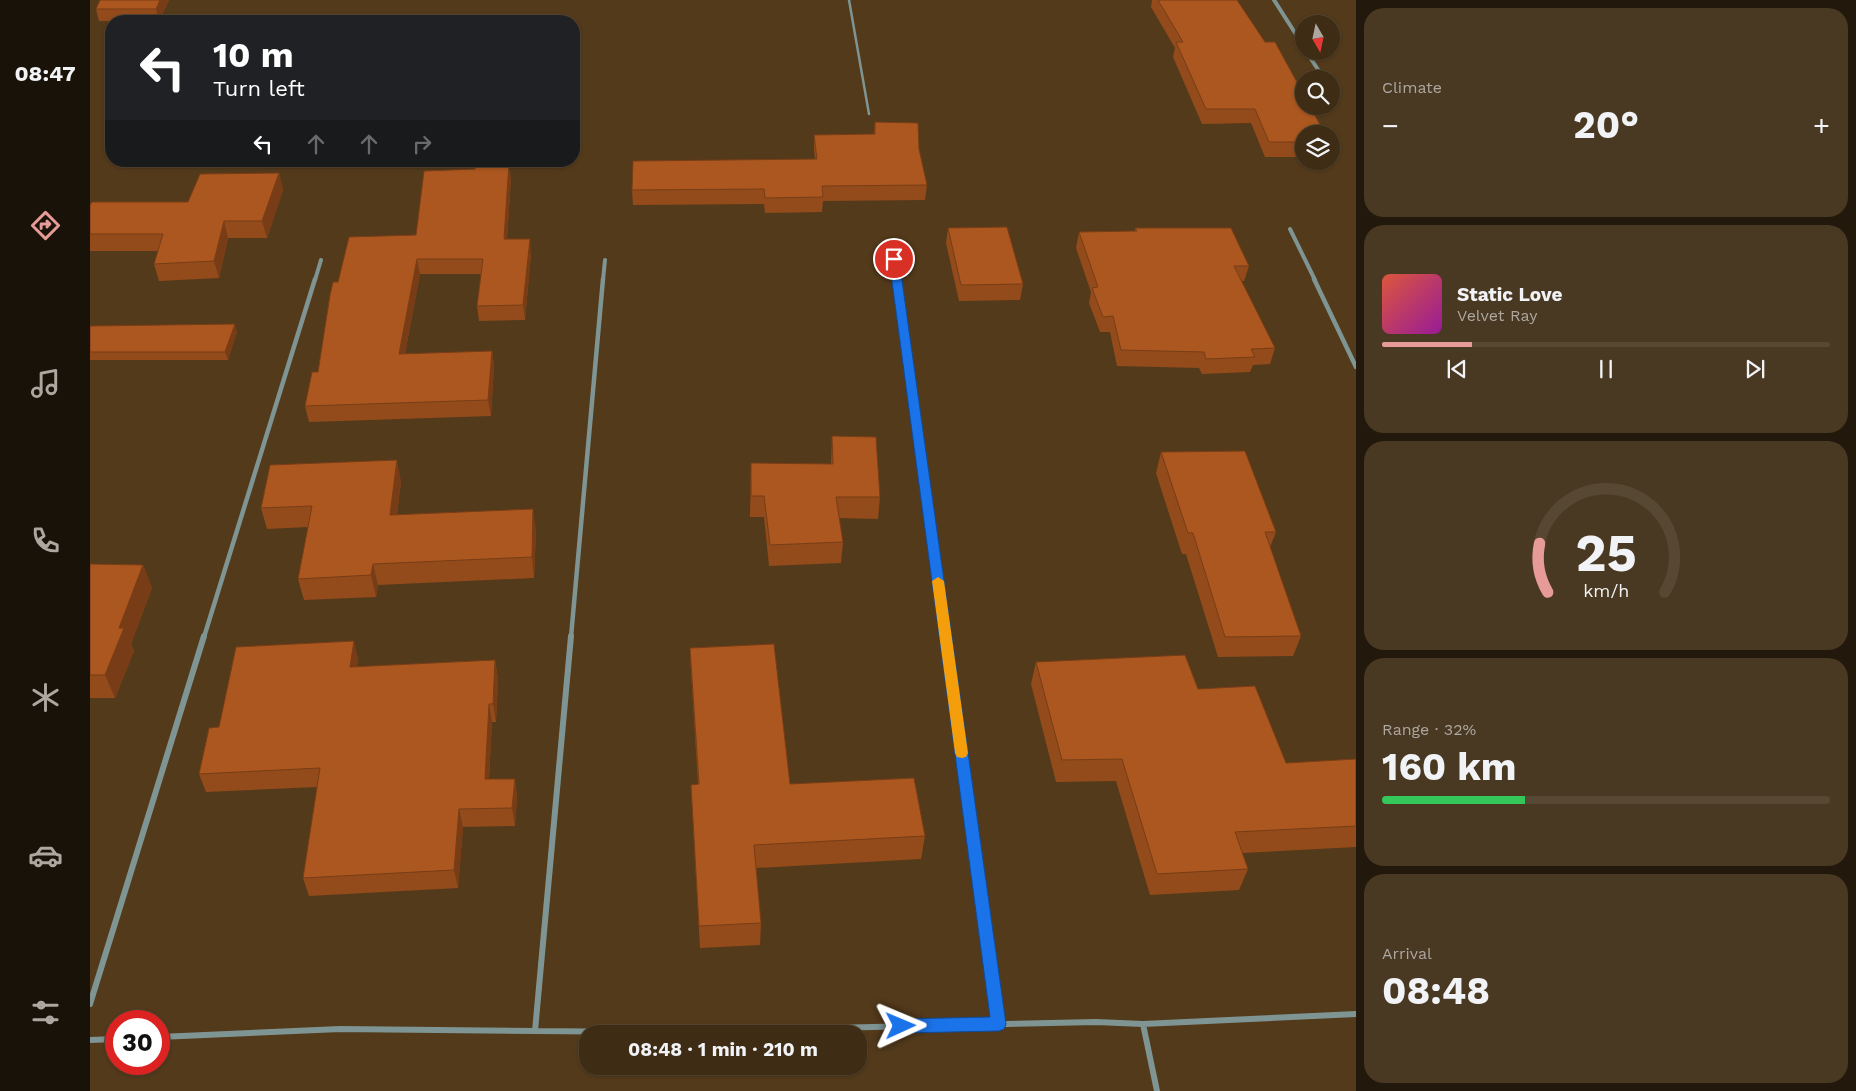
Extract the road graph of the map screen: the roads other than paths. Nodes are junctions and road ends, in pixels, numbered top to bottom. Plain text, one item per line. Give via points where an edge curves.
1 (849, 0) edge
2 (1274, 0) edge
3 (1295, 33) edge
4 (869, 114) dead end
5 (1290, 229) dead end
6 (894, 259) dead end
7 (321, 260) dead end
8 (604, 260) dead end
9 (1356, 367) edge
10 (90, 1004) edge
11 (1356, 1014) edge
12 (999, 1024) junction
13 (1143, 1024) junction
14 (535, 1031) junction
15 (170, 1037) edge
16 (105, 1039) edge
17 (90, 1040) edge
18 (1157, 1091) edge

1 - 4 lane
2 - 3 street
5 - 9 street
6 - 12 street
7 - 10 street
8 - 14 street
11 - 13 street
12 - 13 street
12 - 14 street via 647,1032
13 - 18 street
14 - 15 street via 340,1029
16 - 17 street

